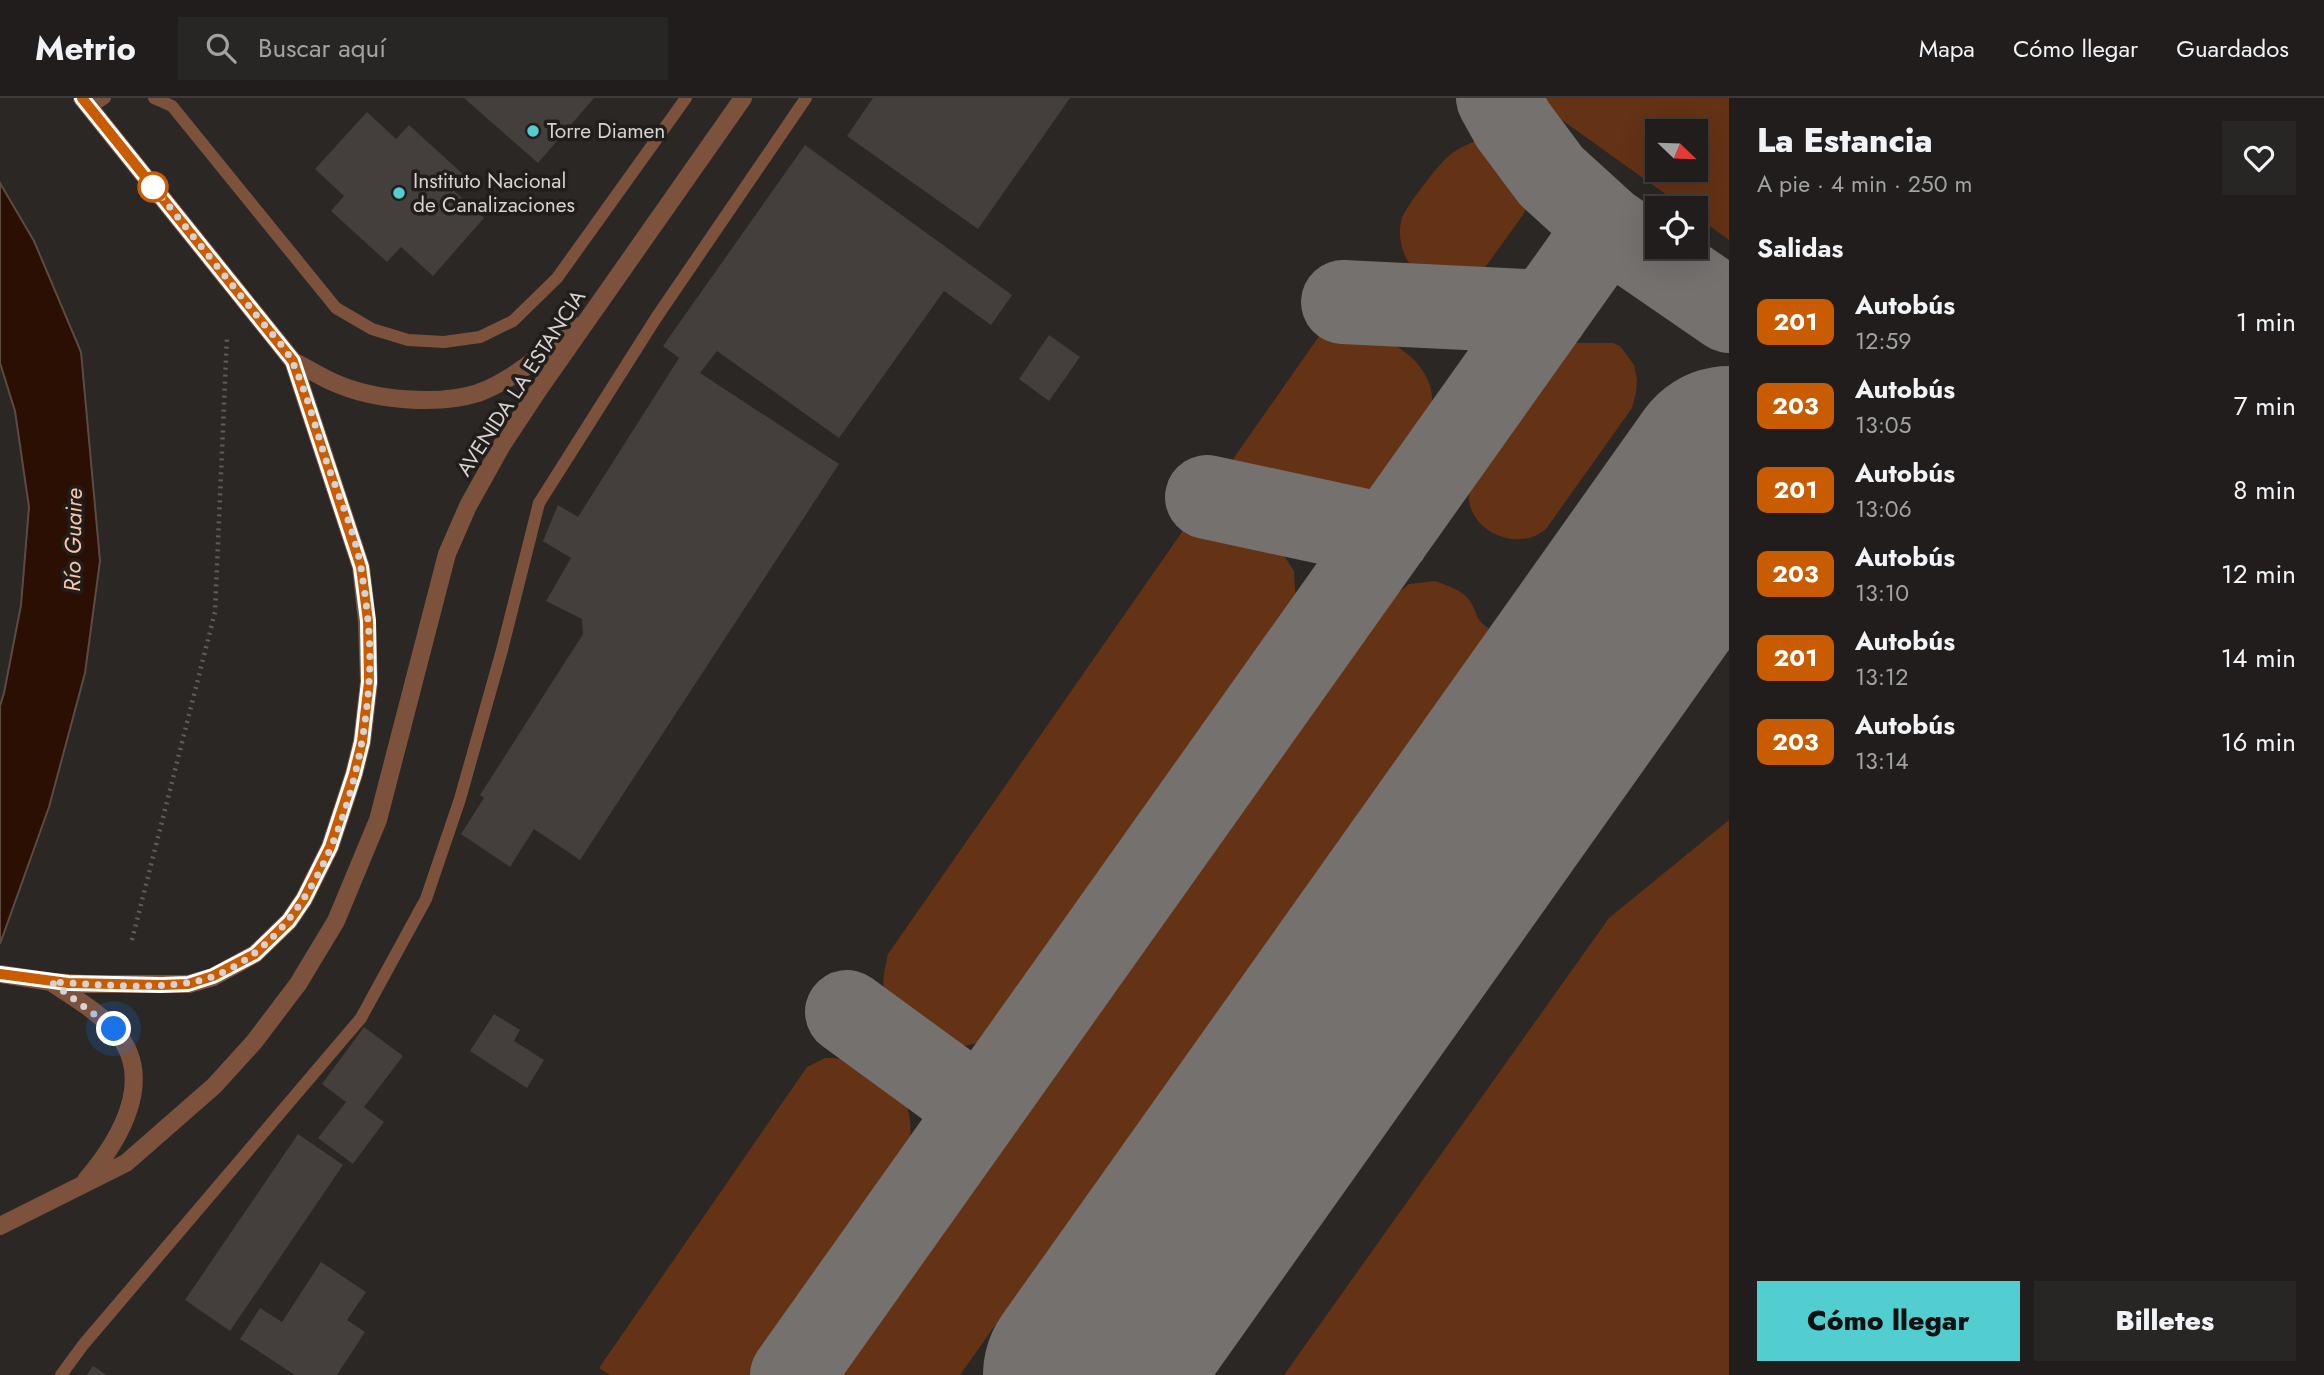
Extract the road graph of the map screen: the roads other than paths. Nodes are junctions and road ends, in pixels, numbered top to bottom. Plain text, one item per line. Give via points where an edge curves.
1 (154, 98) edge
2 (686, 98) edge
3 (743, 98) edge
4 (806, 98) edge
5 (93, 101) edge
6 (597, 307) junction
7 (293, 361) junction
8 (0, 974) edge
9 (51, 982) junction
10 (82, 1186) junction
11 (0, 1226) edge
12 (61, 1375) edge

1 - 2 lane via 172,106 336,308 372,329 408,340 444,342 481,337 513,321 548,286
3 - 6 street, AVENIDA LA ESTANCIA
4 - 12 lane via 656,318 539,503 460,799 426,899 361,1018
5 - 7 street
6 - 7 street via 511,375 478,392 453,398 376,396 335,383
6 - 10 street, AVENIDA LA ESTANCIA via 502,445 447,554 378,820 336,920 298,984 214,1086 126,1163
7 - 9 street via 354,540 368,621 369,682 362,742 330,847 289,921 255,954 235,966 188,984
8 - 9 street
9 - 10 street via 114,1029 134,1065 135,1084 121,1127 108,1154
10 - 11 street, AVENIDA LA ESTANCIA

